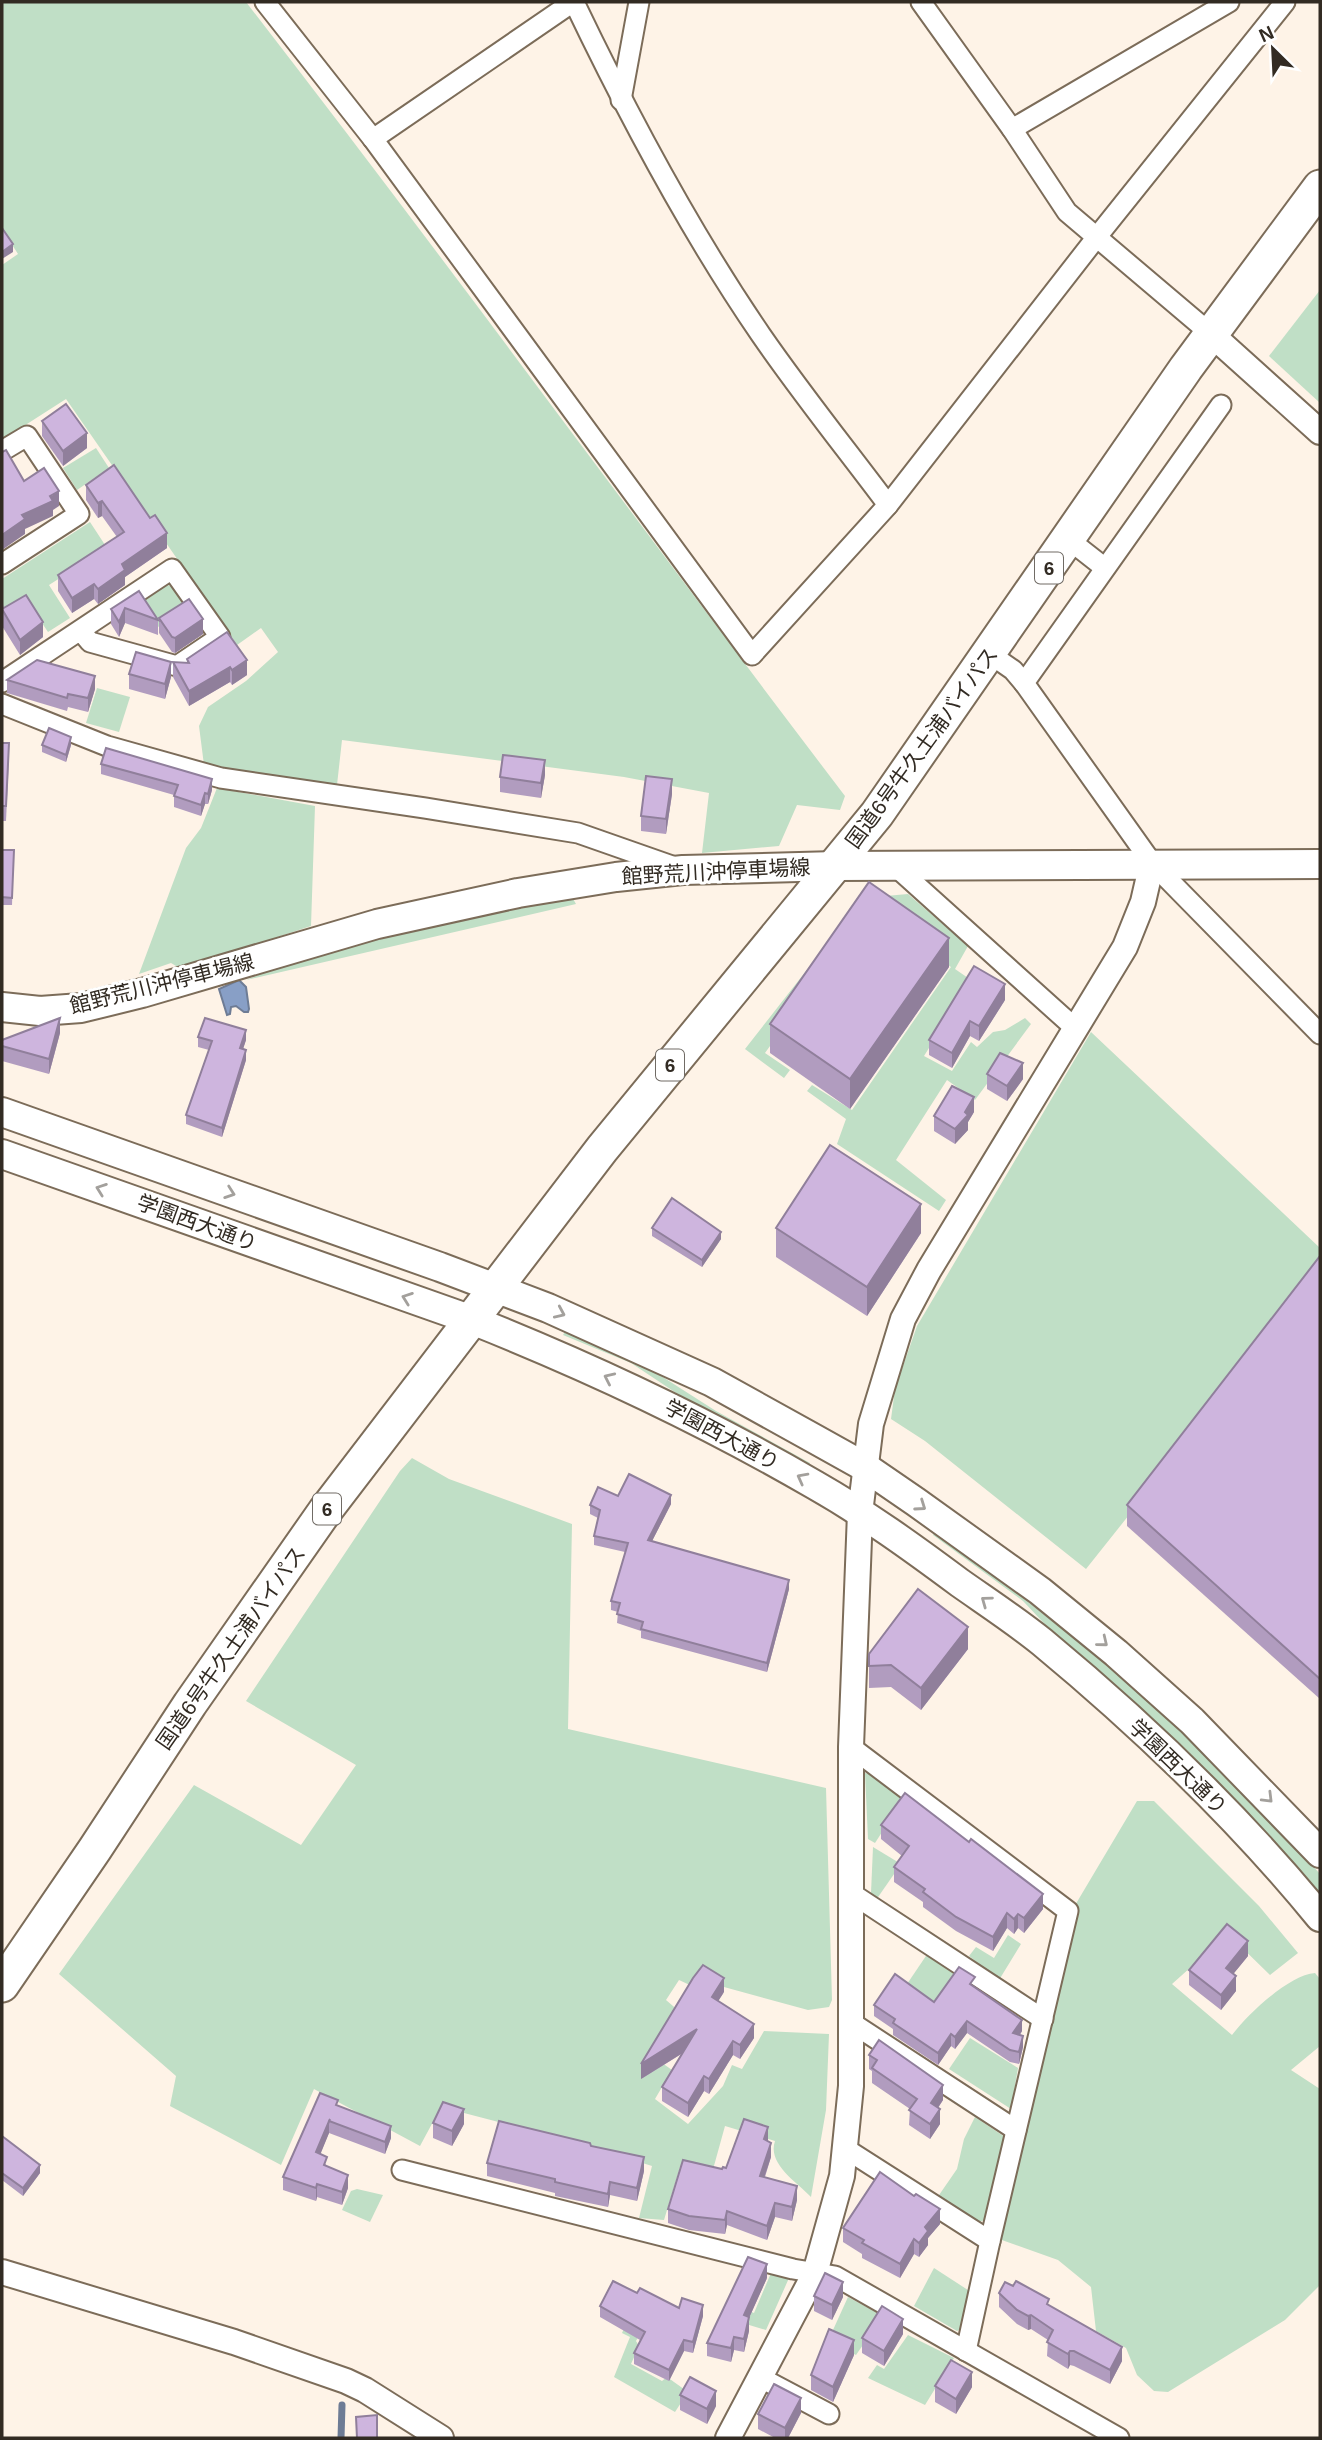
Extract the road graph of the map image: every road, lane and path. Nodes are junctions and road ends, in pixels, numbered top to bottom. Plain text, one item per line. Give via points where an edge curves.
1 (265, 2) edge
2 (573, 2) edge
3 (639, 2) edge
4 (921, 2) edge
5 (1230, 2) edge
6 (1285, 2) edge
7 (621, 100) junction
8 (1012, 129) junction
9 (373, 139) junction
10 (1320, 187) edge
11 (1096, 238) junction
12 (1211, 334) junction
13 (1221, 405) dead end
14 (1320, 432) edge
15 (2, 451) edge
16 (888, 505) junction
17 (1068, 539) junction
18 (2, 564) edge
19 (1105, 568) junction
20 (80, 630) junction
21 (990, 654) junction
22 (2, 682) edge
23 (1024, 683) junction
24 (2, 704) edge
25 (1152, 863) junction
26 (1320, 864) edge
27 (836, 866) junction
28 (895, 866) junction
29 (683, 870) junction
30 (2, 1007) edge
31 (1076, 1029) junction
32 (1320, 1034) edge
33 (2, 1112) edge
34 (2, 1154) edge
35 (496, 1289) junction
36 (472, 1320) junction
37 (865, 1467) junction
38 (860, 1513) junction
39 (851, 1747) junction
40 (1320, 1853) edge
41 (851, 1893) junction
42 (1320, 1917) edge
43 (2, 1985) edge
44 (1043, 2018) junction
45 (852, 2023) junction
46 (1016, 2130) junction
47 (846, 2149) junction
48 (402, 2171) dead end
49 (990, 2241) junction
50 (2, 2272) edge
51 (815, 2273) junction
52 (966, 2351) junction
53 (761, 2378) junction
54 (829, 2414) dead end
55 (441, 2438) edge
56 (728, 2438) edge
57 (1119, 2438) edge

1 - 9 street
2 - 7 street
2 - 9 street
3 - 7 street
4 - 8 street
5 - 8 street
6 - 11 street
7 - 16 street via 761,335
8 - 11 street via 1067,212
9 - 16 street via 752,655
10 - 12 highway, 国道6号牛久土浦バイパス / 6
11 - 12 street
11 - 16 street
12 - 14 street
12 - 17 highway, 国道6号牛久土浦バイパス / 6
13 - 19 street
15 - 18 street via 27,436 79,514
17 - 19 street
17 - 21 highway, 国道6号牛久土浦バイパス / 6
19 - 23 street
20 - 20 street via 172,569 219,637 177,666 90,642
20 - 22 street
21 - 23 street
21 - 27 highway, 国道6号牛久土浦バイパス / 6
23 - 25 street
24 - 29 street via 107,746 221,778 578,833
25 - 26 main road, 館野荒川沖停車場線
25 - 28 main road, 館野荒川沖停車場線
25 - 31 street via 1125,947
25 - 32 street
27 - 28 main road, 館野荒川沖停車場線
27 - 29 main road, 館野荒川沖停車場線
27 - 35 highway, 国道6号牛久土浦バイパス / 6 via 662,1074
28 - 31 street
29 - 30 main road, 館野荒川沖停車場線 via 530,891 417,914 81,1008 40,1011
31 - 37 street via 903,1319 872,1424
33 -> 35 main road, 学園西大通り
36 -> 34 main road, 学園西大通り
35 - 36 highway, 6
35 -> 37 main road, 学園西大通り via 712,1382
38 -> 36 main road, 学園西大通り via 670,1407
36 - 43 highway, 国道6号牛久土浦バイパス / 6 via 317,1522
37 - 38 street
37 -> 40 main road, 学園西大通り via 1040,1591 1116,1653 1192,1721
38 - 39 street
42 -> 38 main road, 学園西大通り via 1263,1850 1153,1741 1041,1641
39 - 41 street
39 - 44 street via 1068,1911
41 - 44 street
41 - 45 street
44 - 46 street
45 - 46 street
45 - 47 street
46 - 49 street
47 - 49 street
47 - 51 street
48 - 51 street
49 - 52 street
50 - 55 street via 346,2381
51 - 52 street via 835,2276
51 - 53 street
52 - 57 street
53 - 54 street
53 - 56 street

